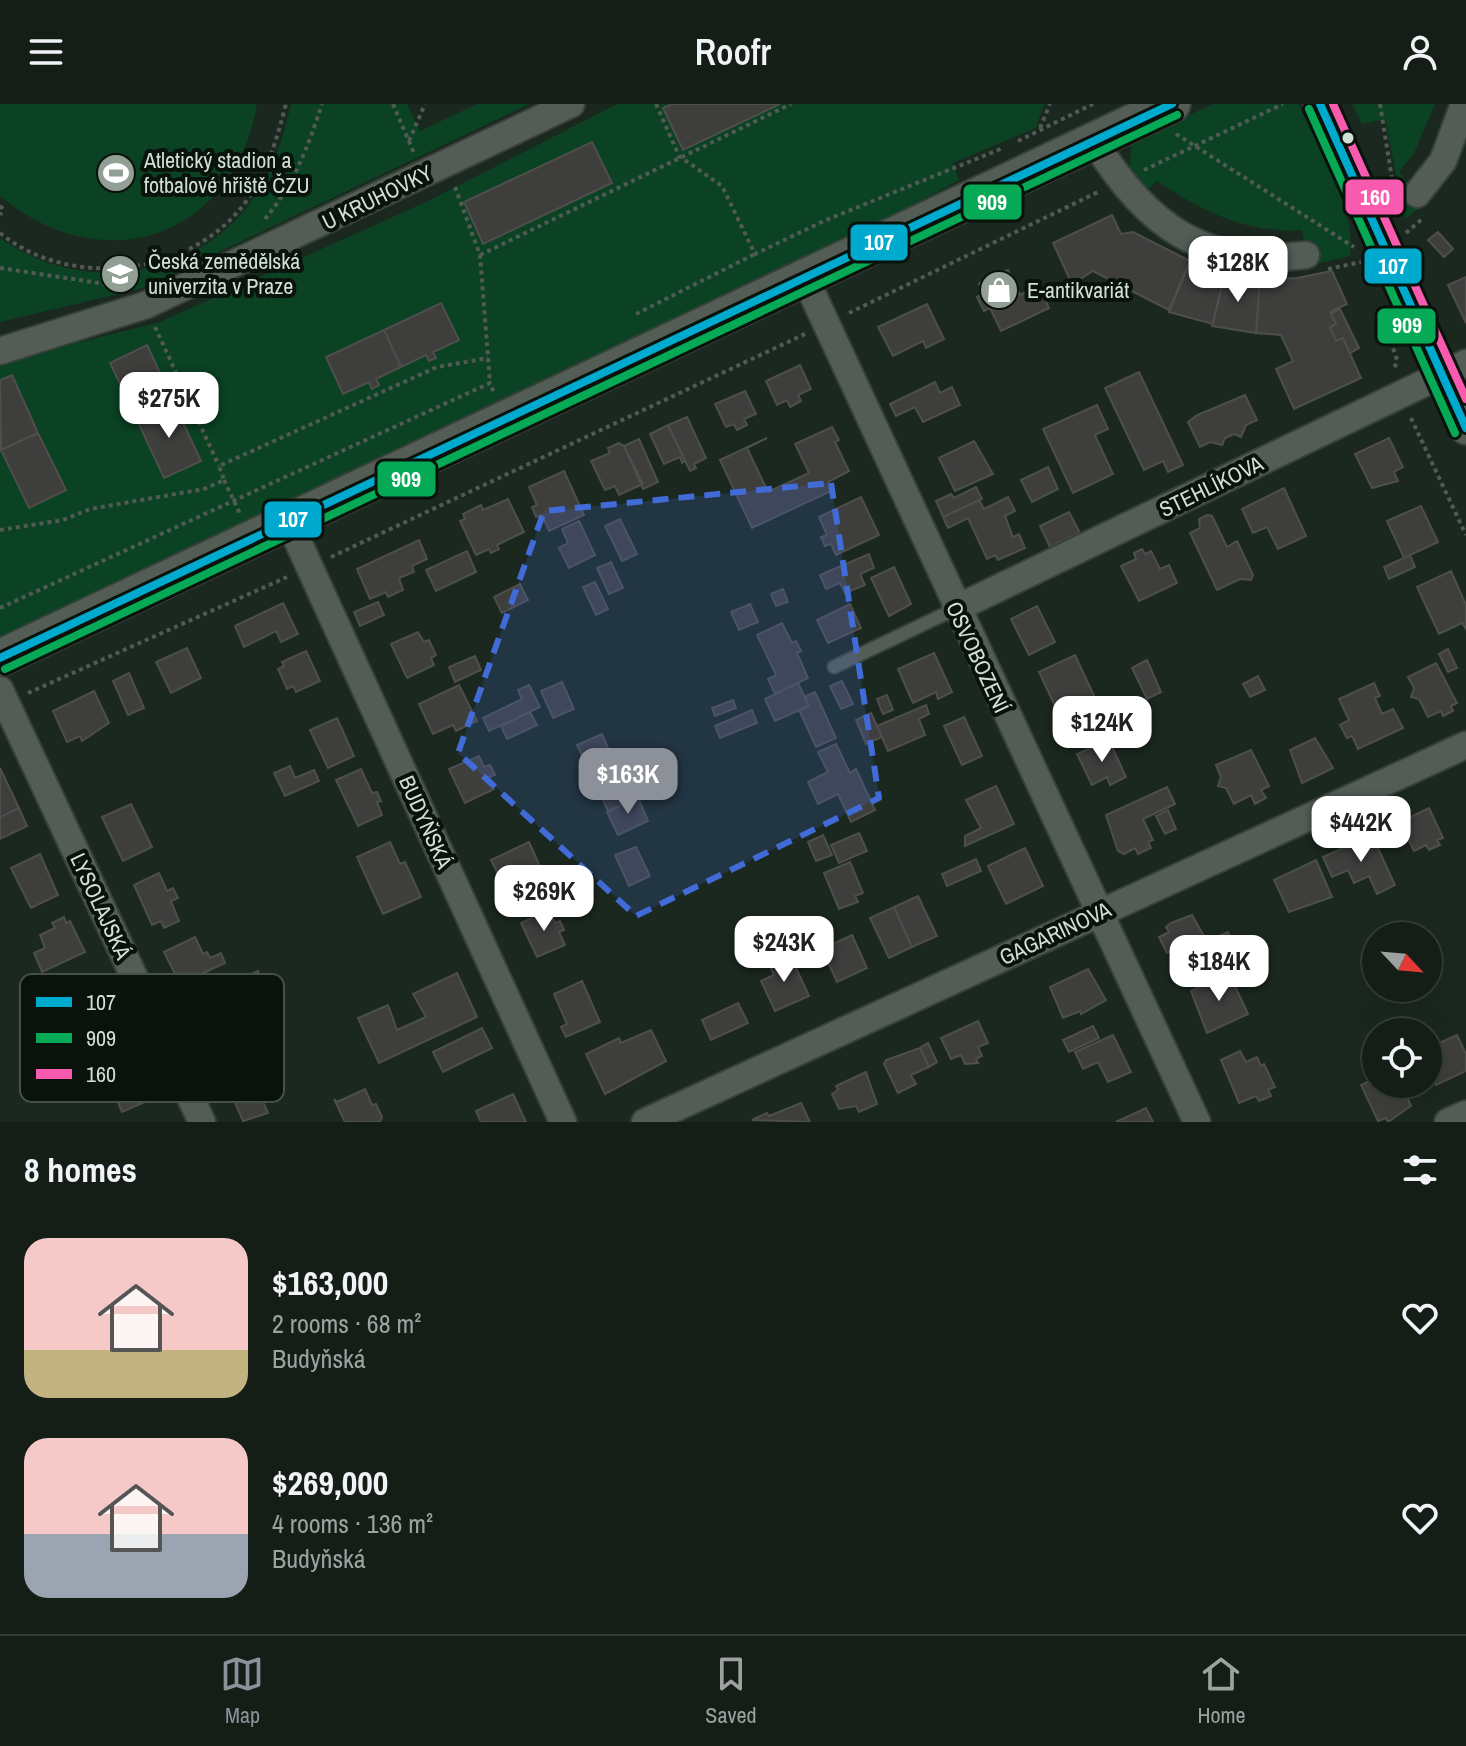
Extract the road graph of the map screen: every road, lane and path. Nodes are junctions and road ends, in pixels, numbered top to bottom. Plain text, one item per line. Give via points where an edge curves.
1 (286, 104) edge
2 (322, 104) edge
3 (393, 104) edge
4 (425, 104) edge
5 (571, 104) edge
6 (656, 104) edge
7 (791, 104) edge
8 (1050, 104) edge
9 (1093, 104) edge
10 (1172, 104) edge
11 (1283, 104) edge
12 (1320, 104) edge
13 (1464, 104) edge
14 (1039, 130) junction
15 (409, 141) junction
16 (1094, 141) junction
17 (679, 156) junction
18 (447, 164) junction
19 (423, 175) junction
20 (1119, 181) junction
21 (1417, 194) dead end
22 (0, 206) edge
23 (0, 215) edge
24 (258, 228) dead end
25 (0, 233) edge
26 (755, 254) junction
27 (480, 255) junction
28 (1306, 255) dead end
29 (805, 278) junction
30 (636, 314) dead end
31 (824, 325) junction
32 (0, 351) edge
33 (488, 358) junction
34 (1454, 370) edge
35 (490, 383) junction
36 (1400, 395) junction
37 (504, 420) junction
38 (1466, 428) edge
39 (224, 480) junction
40 (234, 501) junction
41 (289, 522) junction
42 (0, 530) edge
43 (1466, 535) edge
44 (252, 539) junction
45 (310, 567) junction
46 (0, 608) edge
47 (955, 609) junction
48 (0, 658) edge
49 (834, 667) dead end
50 (3, 696) edge
51 (1466, 745) edge
52 (1099, 913) junction
53 (133, 974) edge
54 (193, 1102) edge
55 (1466, 1114) edge
56 (202, 1122) edge
57 (563, 1122) edge
58 (645, 1122) edge
59 (1197, 1122) edge
60 (1448, 1122) edge

1 - 25 path via 270,157 246,202 217,232 179,254 140,266 86,269 30,251
2 - 24 path via 307,153
3 - 15 path
4 - 15 path
5 - 18 street, U KRUHOVKY
6 - 17 path
7 - 17 path
8 - 14 path
9 - 14 path
10 - 16 main road
11 - 20 path
12 - 34 street
13 - 21 street via 1443,161
14 - 26 path
15 - 19 path
16 - 20 street
16 - 29 main road
17 - 26 path via 722,186
17 - 27 path
18 - 19 street, U KRUHOVKY
18 - 27 path
19 - 32 street, U KRUHOVKY via 146,305
20 - 28 street via 1150,214 1201,244 1264,257
20 - 31 path
22 - 23 path
26 - 30 path
27 - 33 path
29 - 31 street, OSVOBOZENÍ
29 - 37 main road
31 - 45 path
31 - 47 street, OSVOBOZENÍ
33 - 35 path
33 - 39 path via 437,367 219,466
34 - 36 street, STEHLÍKOVA
34 - 38 street
35 - 37 path
35 - 40 path
36 - 43 path
36 - 47 street, STEHLÍKOVA
37 - 41 main road
39 - 40 path
39 - 42 path via 204,489
40 - 44 path
40 - 46 path
41 - 44 main road
41 - 45 street, BUDYŇSKÁ
44 - 48 main road
45 - 50 path
45 - 57 street, BUDYŇSKÁ
47 - 49 lane
47 - 52 street, OSVOBOZENÍ
50 - 53 street, LYSOLAJSKÁ
51 - 52 street, GAGARINOVA
52 - 58 street, GAGARINOVA
52 - 59 street, OSVOBOZENÍ
54 - 56 street, LYSOLAJSKÁ
55 - 60 street

